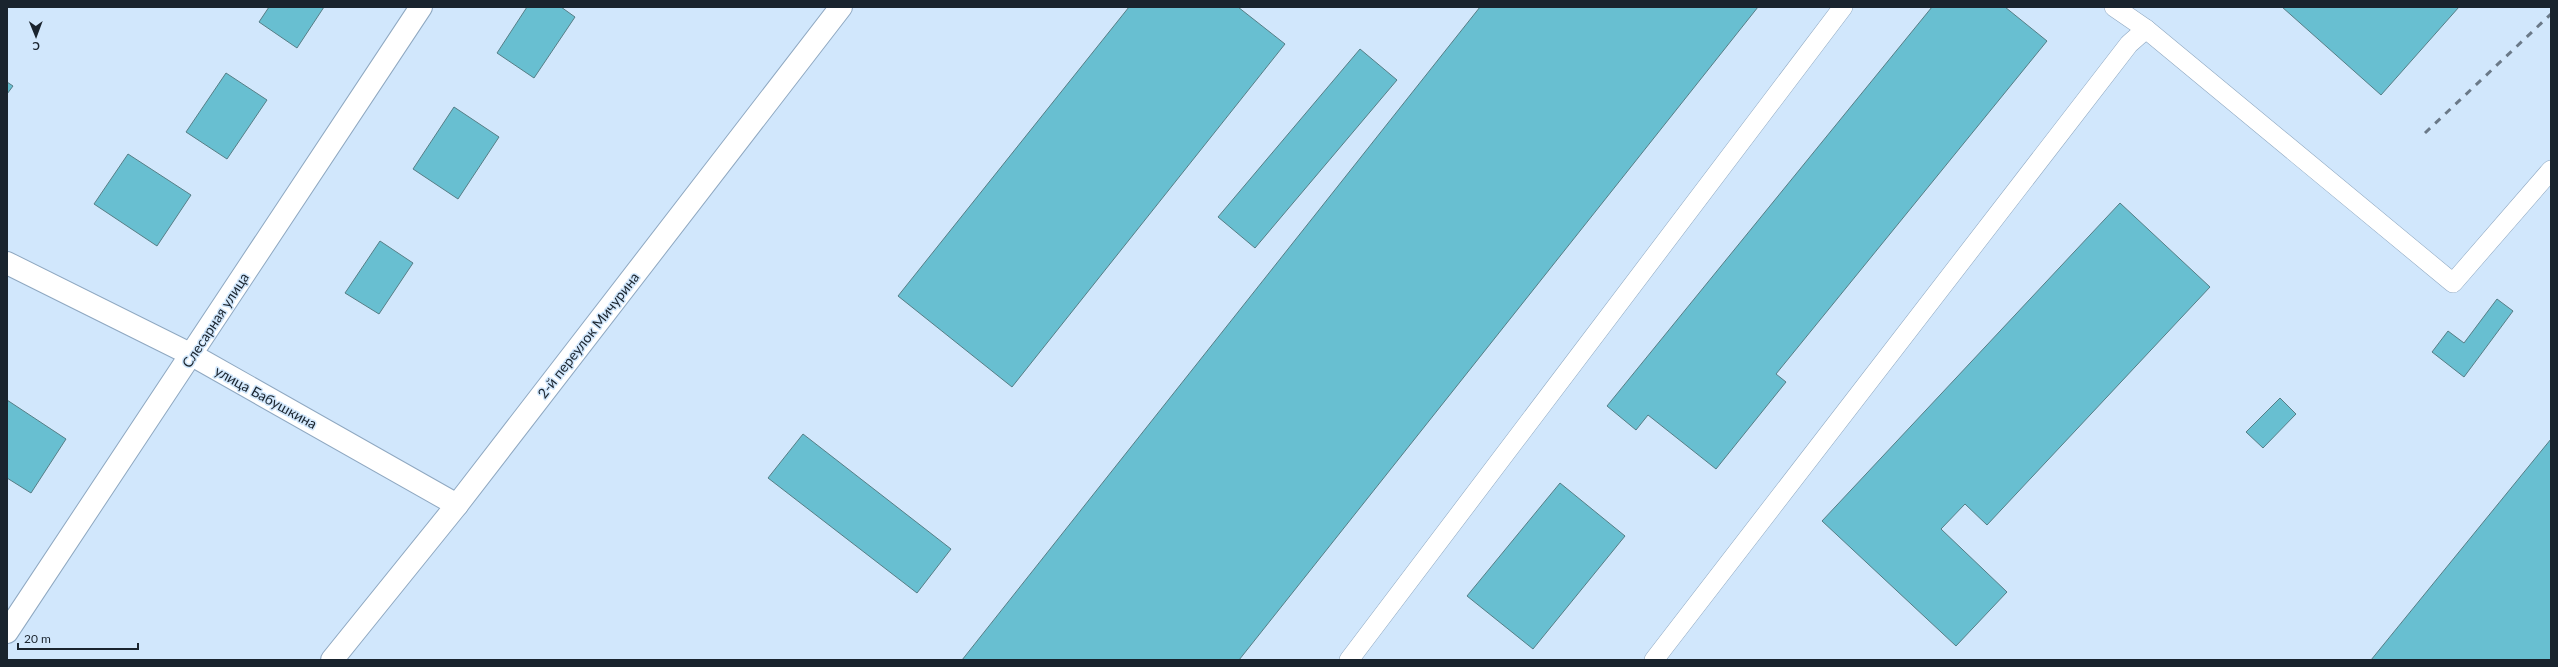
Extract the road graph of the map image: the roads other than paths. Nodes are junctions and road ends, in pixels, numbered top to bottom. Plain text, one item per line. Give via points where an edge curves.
1 (420, 7) edge
2 (842, 7) edge
3 (1843, 7) edge
4 (2114, 7) edge
5 (2146, 30) junction
6 (2551, 170) edge
7 (7, 263) edge
8 (192, 356) junction
9 (457, 504) junction
10 (7, 632) edge
11 (332, 660) edge
12 (1349, 660) edge
13 (1654, 660) edge

1 - 8 street, Слесарная улица
2 - 9 street, 2-й переулок Мичурина
3 - 12 lane
4 - 5 lane
5 - 6 lane via 2453,283
5 - 13 lane via 2129,44
7 - 8 street, улица Бабушкина
8 - 9 street, улица Бабушкина
8 - 10 street, Слесарная улица
9 - 11 street, 2-й переулок Мичурина

